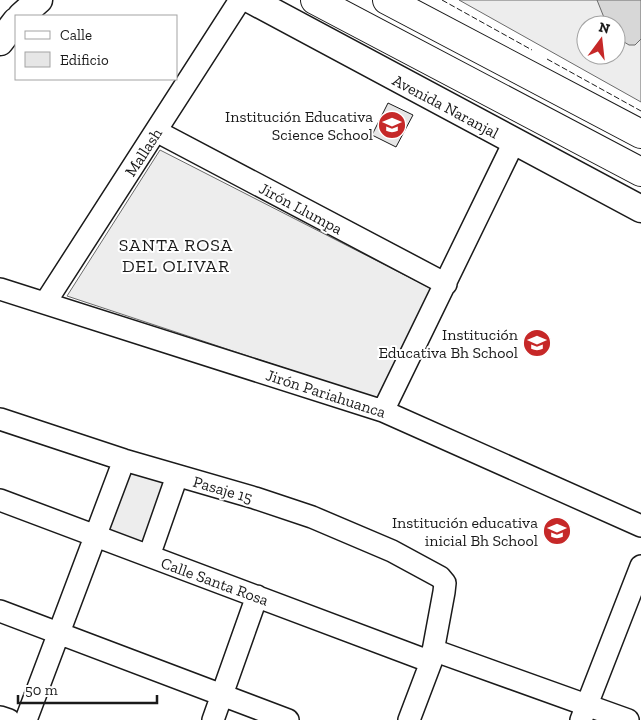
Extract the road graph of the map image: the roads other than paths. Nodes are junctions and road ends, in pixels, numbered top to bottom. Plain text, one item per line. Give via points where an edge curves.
1 (39, 0) edge
2 (240, 0) edge
3 (251, 0) edge
4 (315, 0) edge
5 (387, 0) edge
6 (22, 15) edge
7 (15, 22) edge
8 (0, 42) edge
9 (156, 131) junction
10 (641, 134) edge
11 (514, 142) junction
12 (641, 172) edge
13 (641, 210) edge
14 (446, 284) junction
15 (0, 289) edge
16 (45, 304) junction
17 (383, 411) junction
18 (0, 419) edge
19 (124, 460) junction
20 (177, 476) junction
21 (0, 500) edge
22 (641, 526) edge
23 (94, 536) junction
24 (149, 556) junction
25 (641, 566) edge
26 (257, 596) junction
27 (0, 611) edge
28 (60, 633) junction
29 (432, 656) junction
30 (222, 695) junction
31 (585, 713) edge
32 (0, 717) edge
33 (9, 720) edge
34 (26, 720) edge
35 (213, 720) edge
36 (288, 720) edge
37 (409, 720) edge
38 (628, 720) edge

1 - 6 main road
2 - 9 street, Mallash
3 - 11 main road, Avenida Naranjal
4 - 12 highway, Avenida Naranjal
5 - 10 highway
7 - 8 main road
9 - 14 street, Jirón Llumpa
9 - 16 street, Mallash
11 - 13 main road, Avenida Naranjal
11 - 14 street
14 - 17 street
15 - 16 street, Jirón Pariahuanca
16 - 17 street, Jirón Pariahuanca
17 - 22 street, Jirón Pariahuanca
18 - 19 street, Pasaje 15
19 - 20 street, Pasaje 15
19 - 23 street
20 - 24 street
20 - 29 street, Pasaje 15 via 312,517 392,551 440,577 445,583
21 - 23 street, Calle Santa Rosa
23 - 24 street, Calle Santa Rosa
23 - 28 street
24 - 26 street, Calle Santa Rosa
25 - 31 street
26 - 29 street, Calle Santa Rosa
26 - 30 street
27 - 28 street
28 - 30 street
28 - 34 street
29 - 31 street, Calle Santa Rosa
29 - 37 street
30 - 35 street
30 - 36 street
31 - 38 street, Calle Santa Rosa
32 - 33 street

